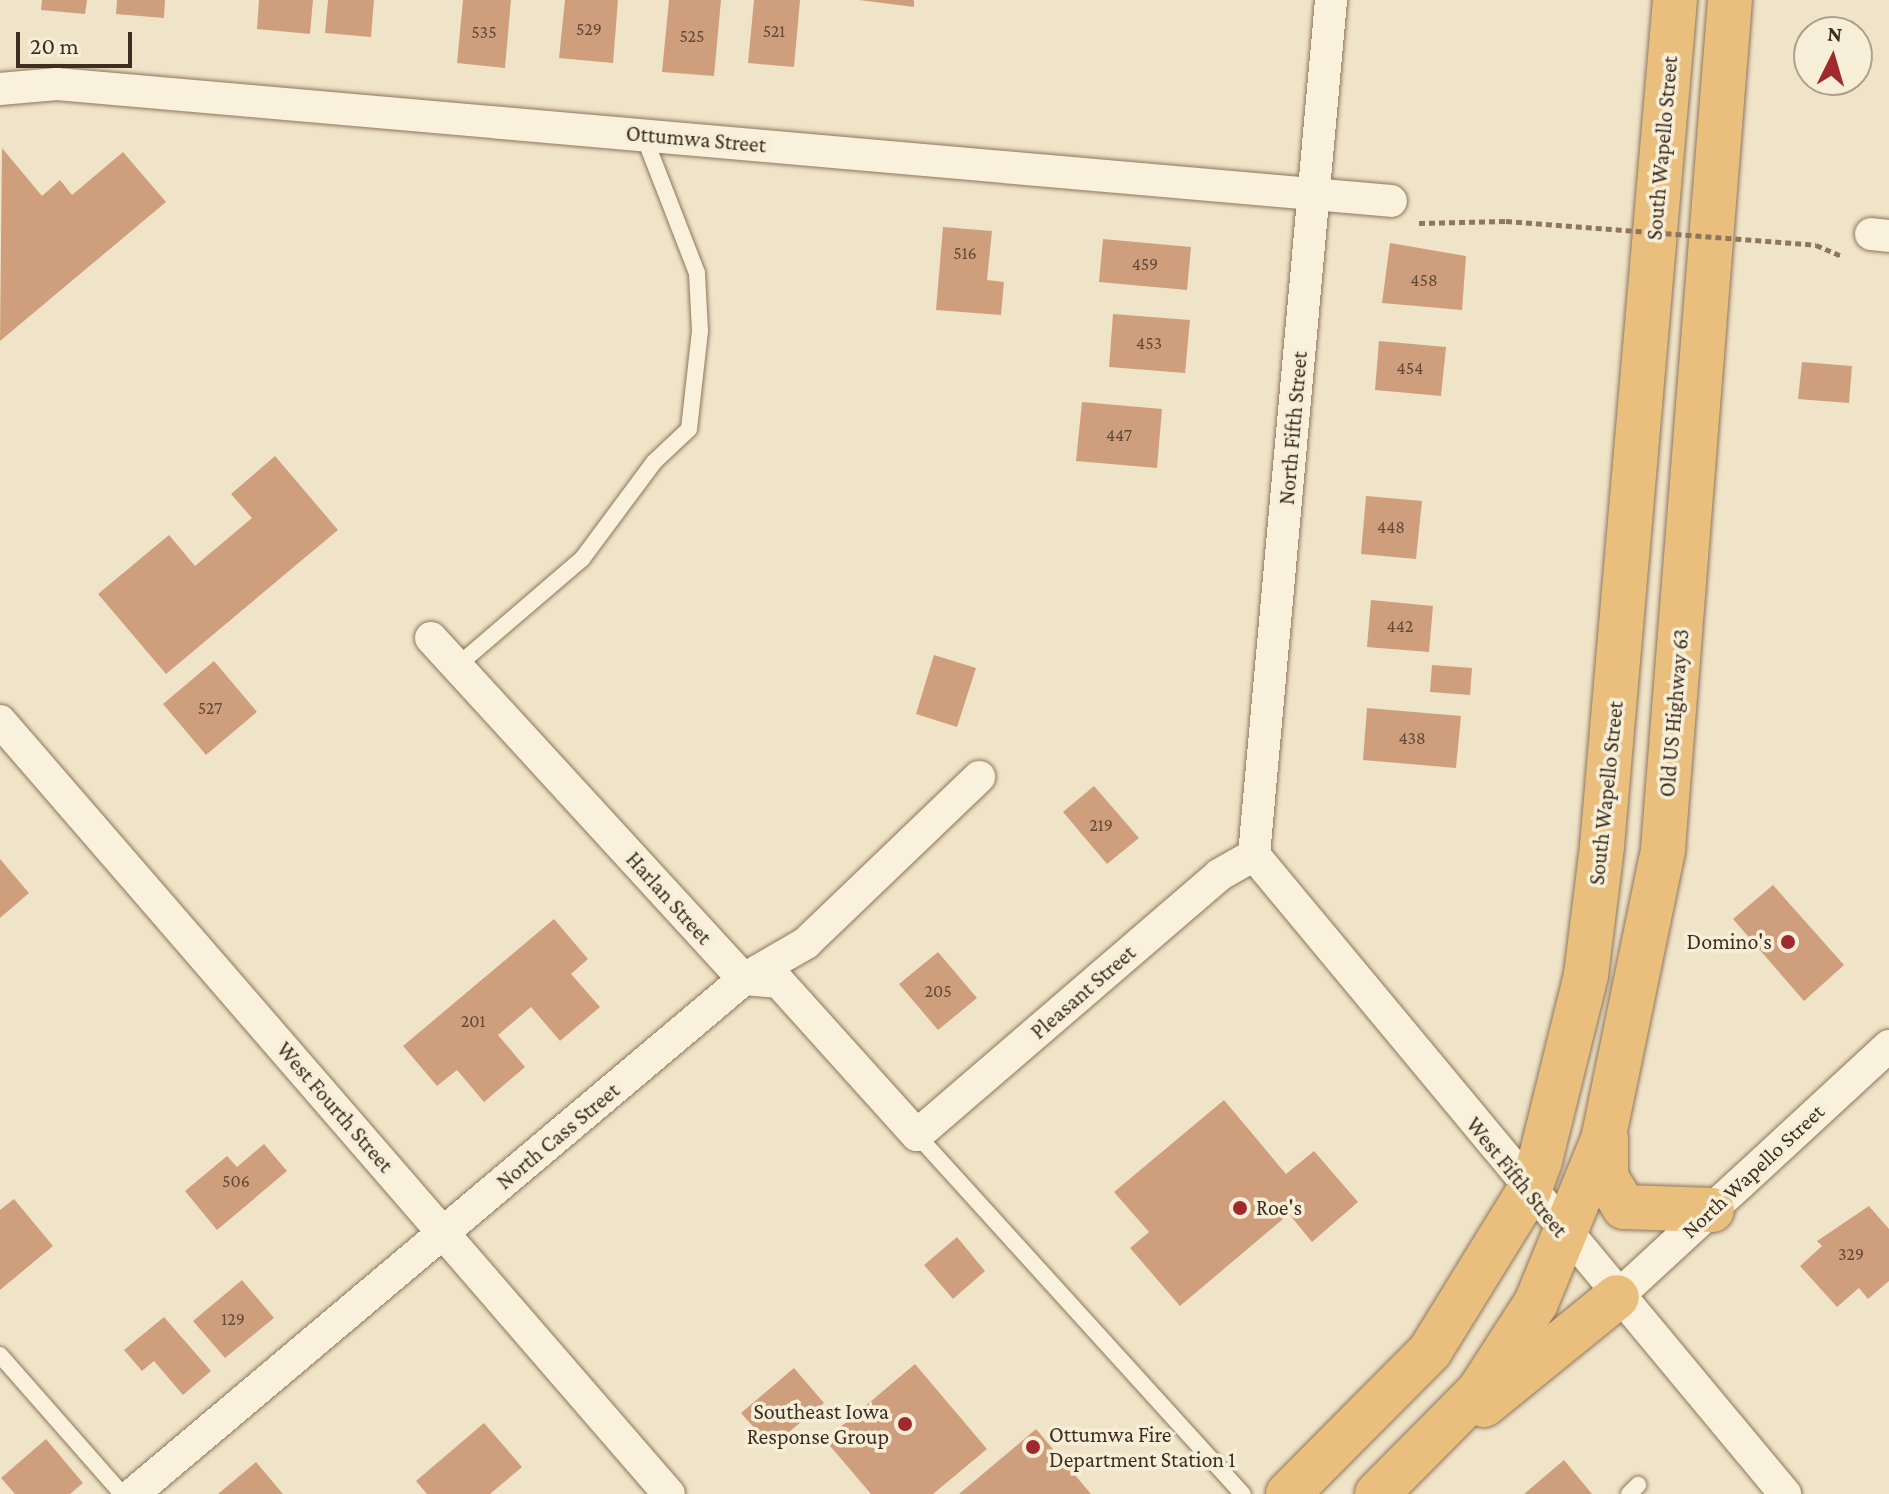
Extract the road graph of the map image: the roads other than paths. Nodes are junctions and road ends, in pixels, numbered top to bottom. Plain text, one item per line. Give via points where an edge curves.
1 (1331, 0) edge
2 (1675, 0) edge
3 (1730, 0) edge
4 (0, 92) edge
5 (183, 100) dead end
6 (643, 134) junction
7 (1313, 196) junction
8 (1391, 201) dead end
9 (431, 638) dead end
10 (457, 666) junction
11 (0, 721) edge
12 (979, 777) dead end
13 (1254, 855) junction
14 (744, 979) junction
15 (1889, 1046) edge
16 (1606, 1125) junction
17 (917, 1135) junction
18 (1529, 1191) junction
19 (1712, 1210) junction
20 (444, 1232) junction
21 (1567, 1239) junction
22 (1617, 1297) junction
23 (0, 1355) edge
24 (1387, 1486) edge
25 (122, 1494) edge
26 (133, 1494) edge
27 (669, 1494) edge
28 (1243, 1494) edge
29 (1288, 1494) edge
30 (1785, 1494) edge

1 - 7 street, North Fifth Street
2 - 18 highway, South Wapello Street via 1589,946
3 - 16 highway, Old US Highway 63 via 1663,849
4 - 5 lane via 33,89
4 - 6 street, Ottumwa Street via 57,84
6 - 7 street, Ottumwa Street
6 - 10 lane via 697,273 700,331 689,429 654,462 582,559
7 - 8 street, Ottumwa Street
7 - 13 street, North Fifth Street
9 - 10 street, Harlan Street
10 - 14 street, Harlan Street
11 - 20 street, West Fourth Street
12 - 14 street, North Cass Street via 806,943
13 - 17 street, Pleasant Street via 1219,875
13 - 18 street, West Fifth Street
14 - 17 street via 779,982
14 - 20 street, North Cass Street
15 - 19 street, North Wapello Street
16 - 19 highway via 1606,1177 1624,1207
16 - 21 highway, Old US Highway 63
17 - 28 lane
18 - 21 street, West Fifth Street
18 - 29 highway, South Wapello Street via 1430,1351
19 - 22 street, North Wapello Street
20 - 26 street, North Cass Street
20 - 27 street, West Fourth Street
21 - 22 street, West Fifth Street
21 - 24 highway, Old US Highway 63 via 1479,1391
22 - 24 highway
22 - 30 street, West Fifth Street
23 - 25 lane

